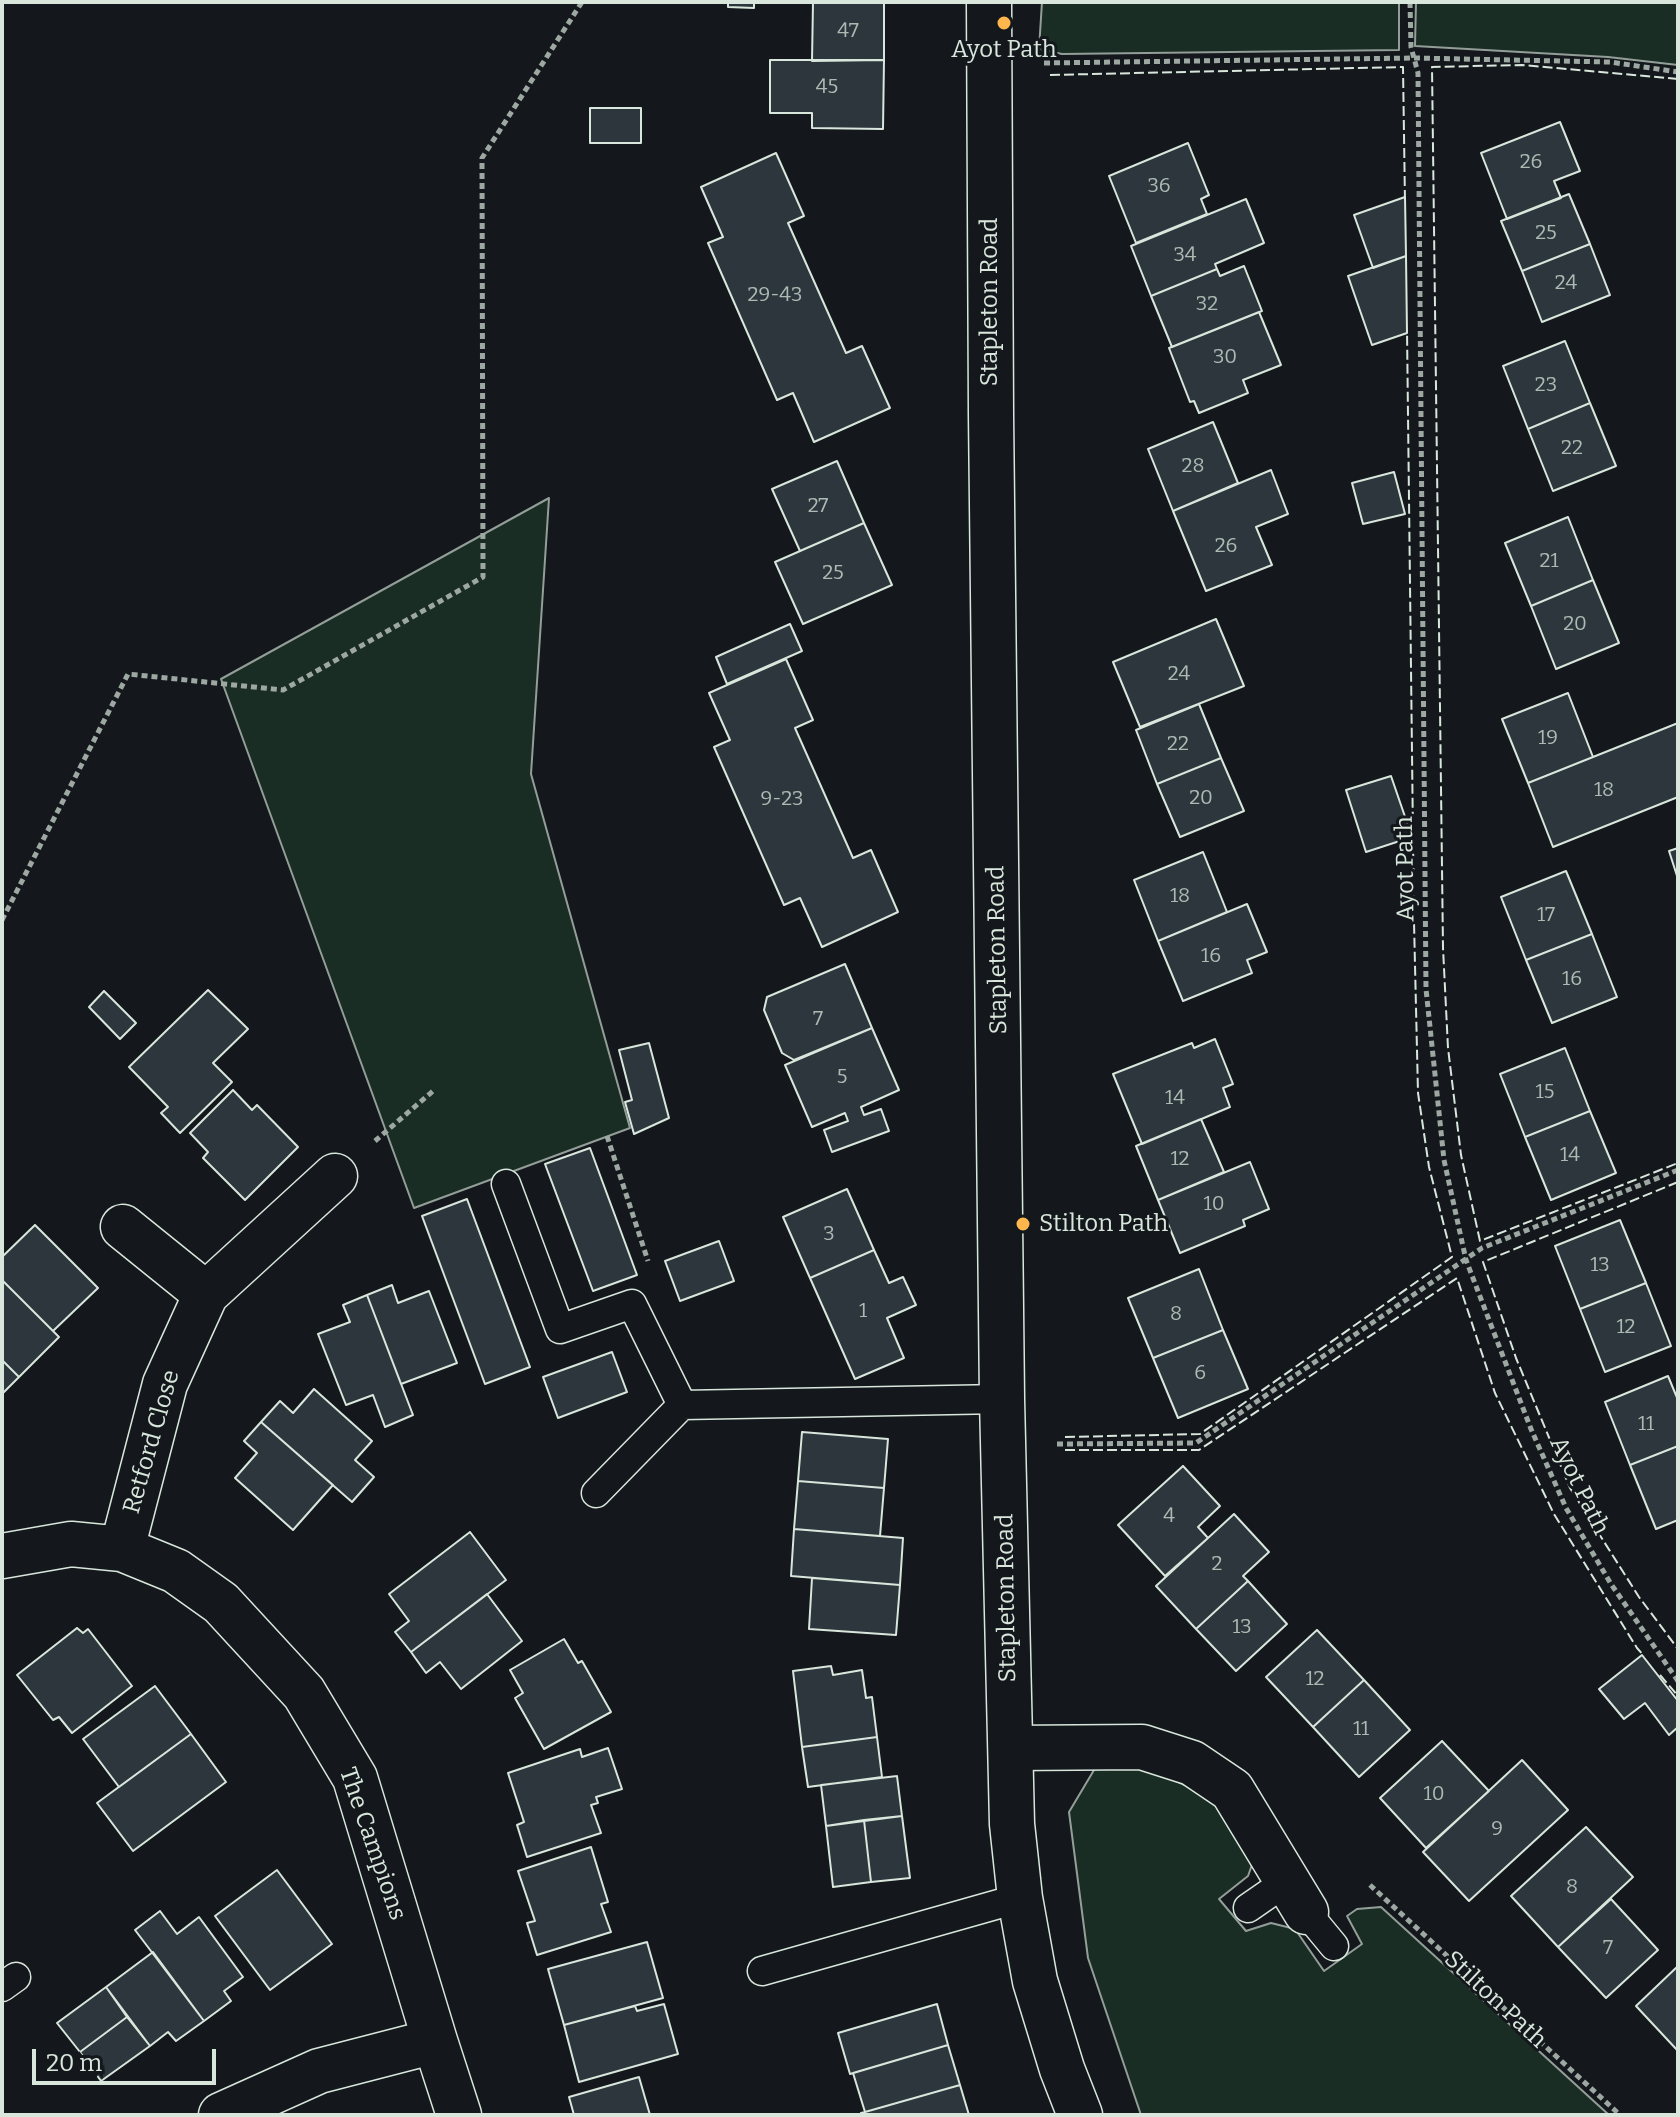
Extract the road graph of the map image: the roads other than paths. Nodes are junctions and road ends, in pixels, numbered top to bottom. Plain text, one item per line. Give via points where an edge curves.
1 (989, 2) edge
2 (335, 1176) road end
3 (506, 1184) dead end
4 (123, 1227) dead end
5 (206, 1294) junction
6 (1002, 1399) junction
7 (682, 1405) junction
8 (596, 1493) dead end
9 (122, 1549) junction
10 (2, 1556) edge
11 (1011, 1748) junction
12 (1297, 1896) junction
13 (1020, 1898) junction
14 (1248, 1908) dead end
15 (1334, 1946) dead end
16 (762, 1971) dead end
17 (435, 2041) junction
18 (221, 2115) edge
19 (459, 2115) edge
20 (1080, 2115) edge

1 - 6 street, Stapleton Road
2 - 5 street, Retford Close
3 - 7 lane via 560,1329 632,1304
4 - 5 street
5 - 9 street, Retford Close via 165,1384
6 - 7 lane
6 - 11 street, Stapleton Road
7 - 8 lane
9 - 10 street, The Campions via 71,1544
9 - 17 street, The Campions via 176,1571 221,1603 304,1693 355,1778
11 - 12 street via 1142,1747 1192,1763 1232,1790
11 - 13 street, Stapleton Road
12 - 14 lane
12 - 15 lane
13 - 16 lane
13 - 20 street, Stapleton Road via 1035,1981
17 - 18 street via 319,2071
17 - 19 street, The Campions

